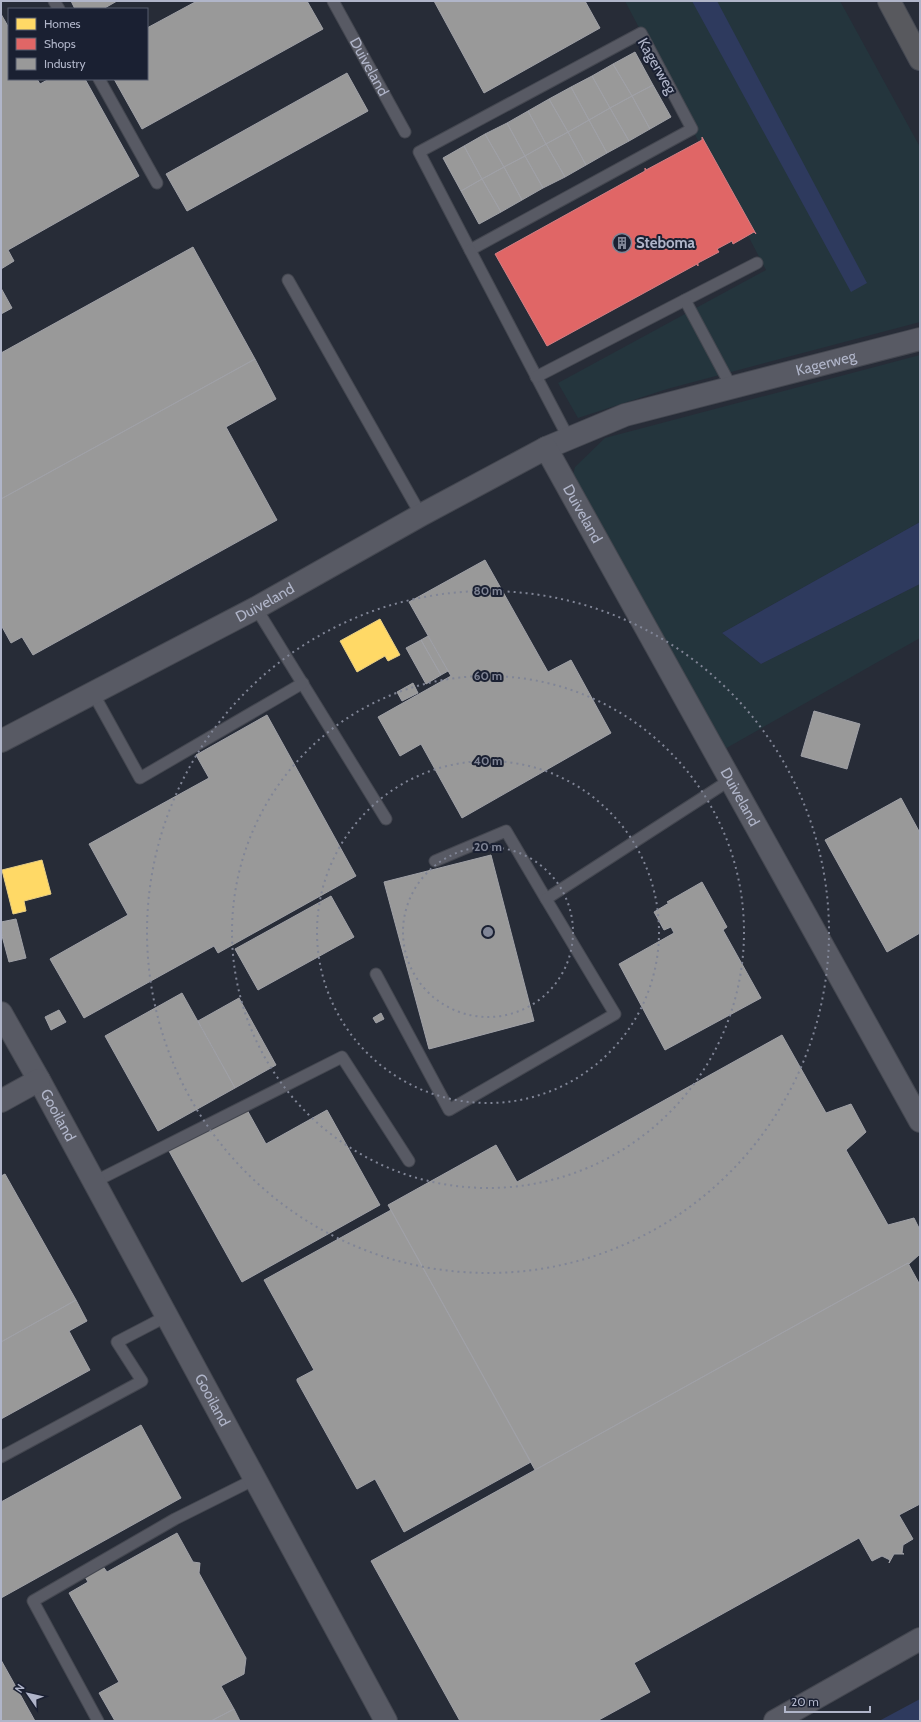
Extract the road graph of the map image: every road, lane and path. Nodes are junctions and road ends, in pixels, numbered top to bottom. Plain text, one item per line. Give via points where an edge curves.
1 (333, 1) edge
2 (888, 1) edge
3 (920, 59) edge
4 (100, 80) edge
5 (405, 132) dead end
6 (158, 182) dead end
7 (470, 250) junction
8 (757, 263) dead end
9 (288, 280) dead end
10 (685, 300) junction
11 (920, 339) edge
12 (536, 377) junction
13 (732, 388) junction
14 (569, 439) junction
15 (546, 448) junction
16 (421, 515) junction
17 (256, 608) junction
18 (303, 683) junction
19 (93, 693) junction
20 (1, 741) edge
21 (730, 780) junction
22 (386, 819) dead end
23 (435, 861) dead end
24 (546, 899) junction
25 (376, 974) dead end
26 (1, 1013) edge
27 (39, 1080) junction
28 (1, 1101) edge
29 (920, 1120) edge
30 (409, 1161) dead end
31 (94, 1182) junction
32 (167, 1316) junction
33 (1, 1457) edge
34 (256, 1479) junction
35 (920, 1639) edge
36 (98, 1721) edge
37 (386, 1721) edge
38 (775, 1721) edge

1 - 5 lane, Duiveland
2 - 3 highway
4 - 6 lane
7 - 7 lane, Kagerweg via 419,152 641,33 692,129
7 - 12 lane, Kagerweg
8 - 10 lane
9 - 16 lane
10 - 12 lane
10 - 13 lane
11 - 13 street, Kagerweg
12 - 14 lane, Kagerweg
13 - 14 street, Kagerweg via 624,415
14 - 15 street, Kagerweg
15 - 16 street, Duiveland
15 - 21 street, Duiveland
16 - 17 street, Duiveland
17 - 18 lane
17 - 19 street, Duiveland
18 - 19 lane via 140,778
18 - 22 lane
19 - 20 street, Duiveland
21 - 24 lane
21 - 29 street, Duiveland
23 - 24 lane via 506,831
24 - 25 lane via 615,1014 450,1110
26 - 27 street, Gooiland
27 - 28 street, Gooiland
27 - 31 street, Gooiland
30 - 31 lane via 342,1057
31 - 32 street, Gooiland
32 - 33 lane via 117,1342 142,1381
32 - 34 street, Gooiland
34 - 36 lane via 175,1519 33,1601
34 - 37 street, Gooiland
35 - 38 street

